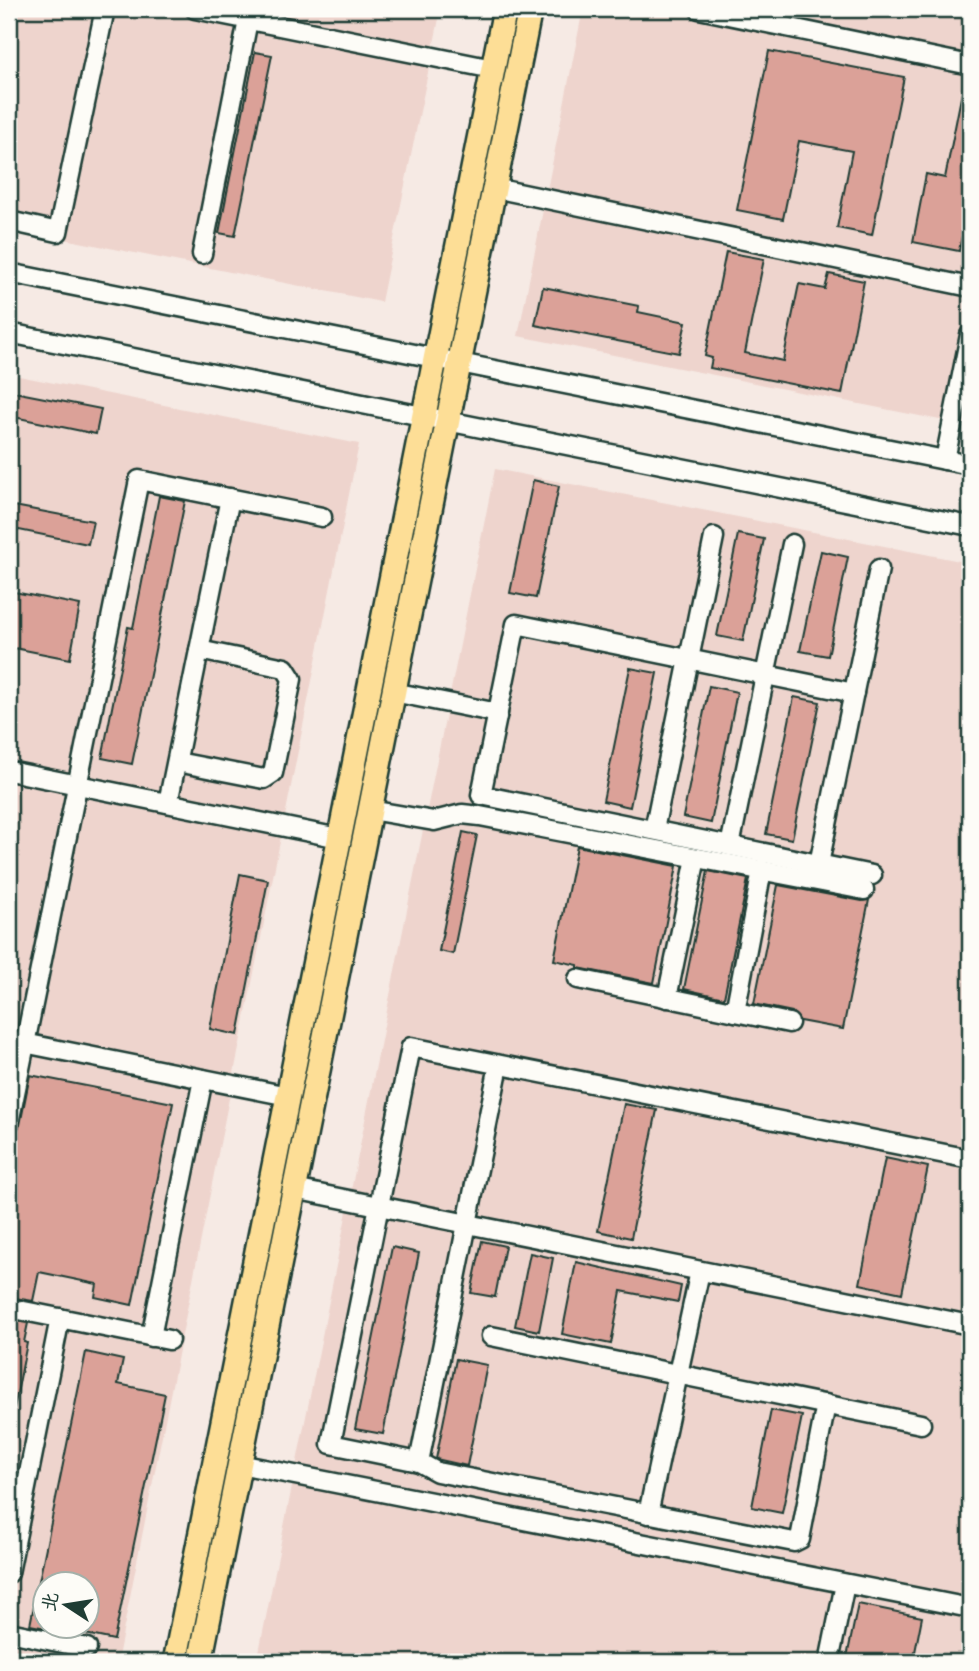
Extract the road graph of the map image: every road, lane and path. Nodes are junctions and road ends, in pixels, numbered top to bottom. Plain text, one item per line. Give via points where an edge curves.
1 (104, 9) edge
2 (195, 9) edge
3 (505, 9) edge
4 (530, 9) edge
5 (699, 9) edge
6 (249, 14) edge
7 (970, 65) edge
8 (493, 69) junction
9 (494, 188) junction
10 (9, 221) edge
11 (202, 254) dead end
12 (9, 273) edge
13 (970, 287) edge
14 (9, 333) edge
15 (970, 335) edge
16 (435, 358) junction
17 (459, 363) junction
18 (423, 416) junction
19 (447, 421) junction
20 (945, 460) junction
21 (970, 465) edge
22 (230, 498) junction
23 (322, 517) dead end
24 (970, 526) edge
25 (714, 537) dead end
26 (792, 544) dead end
27 (879, 569) dead end
28 (199, 650) junction
29 (689, 659) junction
30 (766, 675) junction
31 (393, 692) junction
32 (854, 693) junction
33 (498, 713) junction
34 (177, 762) junction
35 (9, 771) edge
36 (77, 785) junction
37 (168, 803) junction
38 (370, 810) junction
39 (654, 830) junction
40 (339, 838) junction
41 (730, 846) junction
42 (696, 858) junction
43 (819, 864) junction
44 (762, 870) junction
45 (578, 979) dead end
46 (667, 998) junction
47 (735, 1012) junction
48 (789, 1023) dead end
49 (17, 1042) edge
50 (499, 1065) junction
51 (203, 1079) junction
52 (288, 1096) junction
53 (9, 1123) edge
54 (970, 1159) edge
55 (294, 1189) junction
56 (379, 1206) junction
57 (467, 1224) junction
58 (700, 1271) junction
59 (9, 1308) edge
60 (60, 1318) junction
61 (970, 1325) edge
62 (491, 1336) dead end
63 (678, 1374) junction
64 (826, 1404) junction
65 (921, 1424) dead end
66 (419, 1462) junction
67 (239, 1464) junction
68 (648, 1514) junction
69 (9, 1573) edge
70 (845, 1584) junction
71 (970, 1608) edge
72 (9, 1632) edge
73 (87, 1648) dead end
74 (174, 1662) edge
75 (200, 1662) edge
76 (829, 1662) edge

1 - 10 street via 58,232
2 - 6 street
3 - 8 main road
4 - 9 main road
5 - 7 street
6 - 8 street
6 - 11 street
8 - 16 main road
9 - 13 street
9 - 17 main road
12 - 16 street
14 - 18 street
15 - 20 street
16 - 17 street
16 - 18 main road
17 - 19 main road
17 - 20 street
18 - 19 street
18 - 40 main road
19 - 24 street
19 - 31 main road
20 - 21 street
22 - 23 street
22 - 28 street
22 - 36 street via 138,480
25 - 29 street
26 - 30 street
27 - 32 street
28 - 34 street
28 - 34 street via 285,667 292,679 273,774 264,779
29 - 30 street
29 - 33 street via 516,624
29 - 39 street
30 - 32 street
30 - 41 street
31 - 33 street
31 - 38 main road
32 - 43 street
33 - 39 street via 481,795
34 - 37 street
35 - 36 street
36 - 37 street
36 - 49 street
37 - 40 street
38 - 42 street via 434,821 462,814 481,816
38 - 55 main road
39 - 41 street
40 - 52 main road
41 - 43 street
42 - 44 street
42 - 46 street
43 - 44 street via 868,883
44 - 47 street
45 - 46 street
46 - 47 street
47 - 48 street
49 - 51 street
49 - 53 street
50 - 54 street
50 - 56 street via 411,1047
50 - 57 street
51 - 52 street
51 - 60 street via 160,1339
52 - 74 main road
55 - 56 street
55 - 67 main road
56 - 57 street
56 - 66 street via 331,1444
57 - 58 street
57 - 66 street
58 - 61 street
58 - 63 street
59 - 60 street
60 - 69 street
62 - 63 street
63 - 64 street
63 - 68 street
64 - 65 street
64 - 68 street via 800,1539 794,1542
66 - 68 street via 437,1472
67 - 70 street
67 - 75 main road
70 - 71 street
70 - 76 street
72 - 73 street

